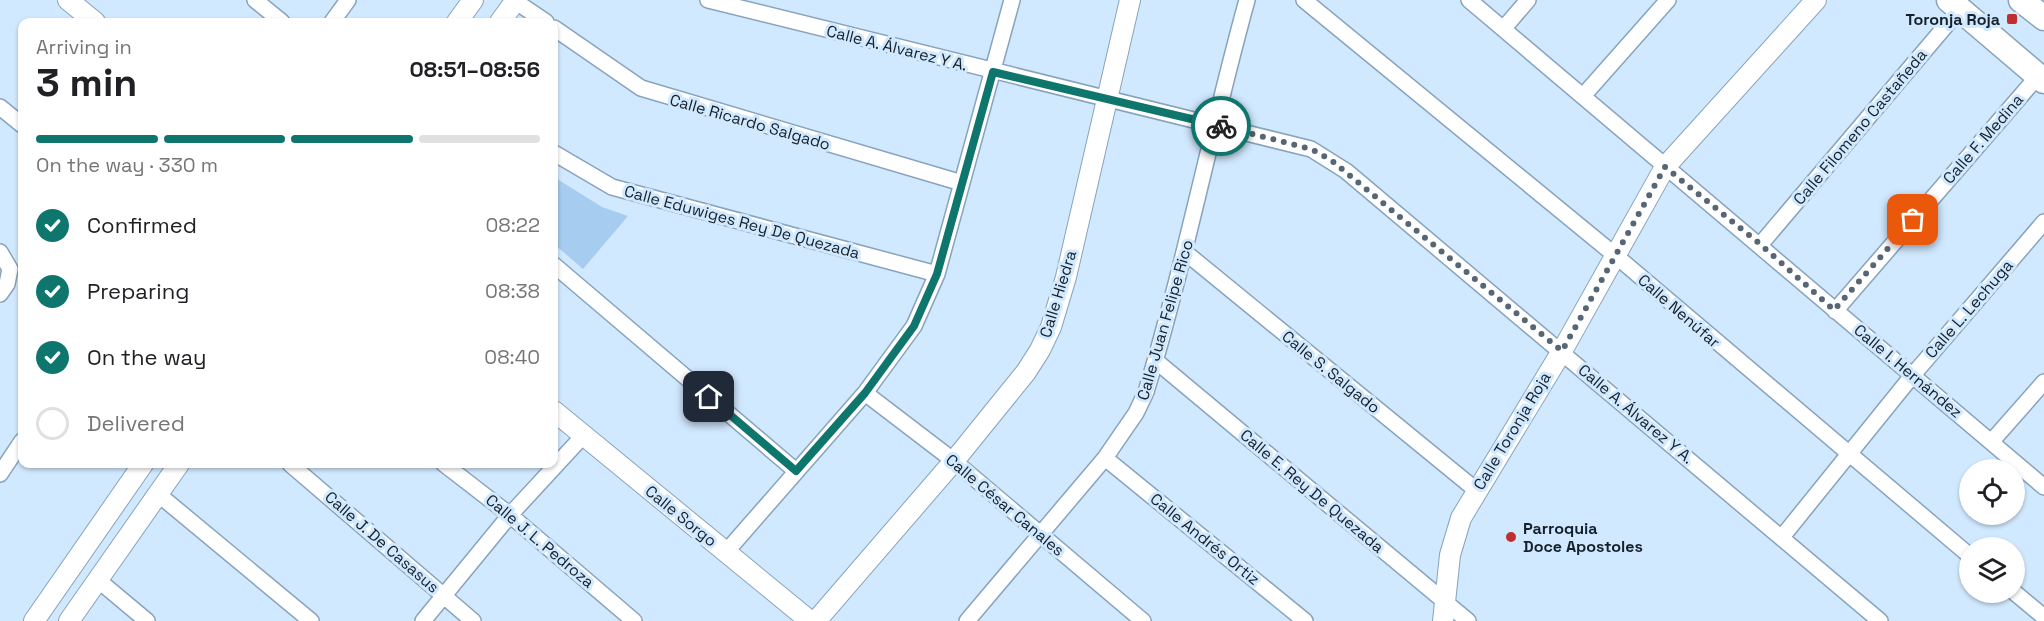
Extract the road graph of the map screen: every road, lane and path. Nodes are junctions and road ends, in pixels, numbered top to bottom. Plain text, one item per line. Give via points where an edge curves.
1 (68, 0) edge
2 (255, 0) edge
3 (348, 0) edge
4 (473, 0) edge
5 (708, 0) edge
6 (1012, 0) edge
7 (1130, 0) edge
8 (1246, 0) edge
9 (1304, 0) edge
10 (1469, 0) edge
11 (1528, 0) edge
12 (1668, 0) edge
13 (1816, 0) edge
14 (2021, 0) edge
15 (516, 1) edge
16 (1954, 5) edge
17 (90, 18) edge
18 (277, 18) edge
19 (335, 18) edge
20 (460, 18) edge
21 (503, 18) edge
22 (540, 18) edge
23 (2044, 18) edge
24 (1504, 28) junction
25 (558, 31) edge
26 (993, 72) junction
27 (2041, 79) edge
28 (1583, 96) junction
29 (1107, 99) junction
30 (0, 107) edge
31 (18, 122) edge
32 (1213, 124) junction
33 (558, 155) edge
34 (1665, 167) junction
35 (962, 183) junction
36 (2044, 222) edge
37 (1760, 244) junction
38 (0, 252) edge
39 (1186, 253) junction
40 (1616, 256) junction
41 (558, 268) edge
42 (937, 274) junction
43 (0, 294) edge
44 (1834, 310) junction
45 (1562, 351) junction
46 (1156, 361) junction
47 (1912, 376) junction
48 (2044, 382) edge
49 (865, 393) junction
50 (558, 414) edge
51 (583, 436) junction
52 (1992, 441) junction
53 (18, 447) edge
54 (1850, 456) junction
55 (1105, 458) junction
56 (954, 461) junction
57 (558, 463) edge
58 (140, 468) edge
59 (176, 468) edge
60 (295, 468) edge
61 (449, 468) edge
62 (553, 468) edge
63 (796, 471) junction
64 (0, 474) edge
65 (2044, 487) edge
66 (1476, 490) junction
67 (158, 494) junction
68 (510, 515) junction
69 (1040, 535) junction
70 (1782, 537) junction
71 (1959, 547) edge
72 (726, 552) junction
73 (98, 580) junction
74 (444, 596) junction
75 (1443, 600) junction
76 (2025, 601) edge
77 (2044, 617) edge
78 (975, 618) edge
79 (34, 621) edge
80 (69, 621) edge
81 (147, 621) edge
82 (310, 621) edge
83 (423, 621) edge
84 (473, 621) edge
85 (634, 621) edge
86 (810, 621) edge
87 (816, 621) edge
88 (1143, 621) edge
89 (1305, 621) edge
90 (1443, 621) edge
91 (1468, 621) edge
92 (1880, 621) edge

1 - 17 street
2 - 18 street
3 - 19 street
4 - 20 street
5 - 26 street, Calle A. Álvarez Y A.
6 - 26 street
7 - 29 street, Calle Hiedra
8 - 32 street, Calle Juan Felipe Rico
9 - 40 street, Calle Nenúfar
10 - 24 street, Calle I. Hernández
11 - 24 street
12 - 28 street
13 - 34 street, Calle Toronja Roja
14 - 23 main road
15 - 21 street
15 - 22 street
16 - 27 main road
16 - 37 street, Calle Filomeno Castañeda
24 - 28 street, Calle I. Hernández
25 - 35 street, Calle Ricardo Salgado via 641,88
26 - 29 street, Calle A. Álvarez Y A.
26 - 35 street
27 - 44 street, Calle F. Medina
28 - 34 street, Calle I. Hernández
29 - 32 street, Calle A. Álvarez Y A.
29 - 56 street, Calle Hiedra via 1051,327 1026,372
30 - 31 street
32 - 39 street, Calle Juan Felipe Rico
32 - 45 street, Calle A. Álvarez Y A. via 1311,149 1331,160
33 - 42 street, Calle Eduwiges Rey De Quezada via 612,187
34 - 37 street, Calle I. Hernández
34 - 40 street, Calle Toronja Roja
35 - 42 street
36 - 47 street, Calle L. Lechuga
37 - 44 street, Calle I. Hernández
38 - 43 street via 10,269
39 - 46 street, Calle Juan Felipe Rico
39 - 66 street, Calle S. Salgado
40 - 45 street, Calle Toronja Roja
40 - 54 street, Calle Nenúfar
41 - 63 street
42 - 49 street via 914,326
44 - 47 street, Calle I. Hernández
45 - 66 street, Calle Toronja Roja
45 - 70 street, Calle A. Álvarez Y A.
46 - 55 street, Calle Juan Felipe Rico via 1136,413
46 - 75 street, Calle E. Rey De Quezada
47 - 52 street, Calle I. Hernández
47 - 54 street, Calle L. Lechuga
48 - 52 street
49 - 56 street, Calle César Canales
49 - 63 street
50 - 51 street, Calle Sorgo
51 - 57 street
51 - 72 street, Calle Sorgo
52 - 65 street, Calle I. Hernández
53 - 64 street
54 - 70 street, Calle L. Lechuga
54 - 71 street, Calle Nenúfar
55 - 69 street, Calle Juan Felipe Rico
55 - 89 street, Calle Andrés Ortiz
56 - 69 street, Calle César Canales
56 - 87 street, Calle Hiedra
58 - 79 street
59 - 67 street
60 - 74 street, Calle J. De Casasus
61 - 68 street, Calle J. L. Pedroza
62 - 68 street
63 - 72 street
66 - 75 street, Calle Toronja Roja via 1455,534
67 - 73 street
67 - 82 street
68 - 74 street
68 - 85 street, Calle J. L. Pedroza
69 - 78 street, Calle Juan Felipe Rico
69 - 88 street, Calle César Canales
70 - 92 street, Calle A. Álvarez Y A.
72 - 86 street, Calle Sorgo
73 - 80 street
73 - 81 street
74 - 83 street
74 - 84 street, Calle J. De Casasus
75 - 90 street, Calle Toronja Roja
75 - 91 street, Calle E. Rey De Quezada
76 - 77 street

